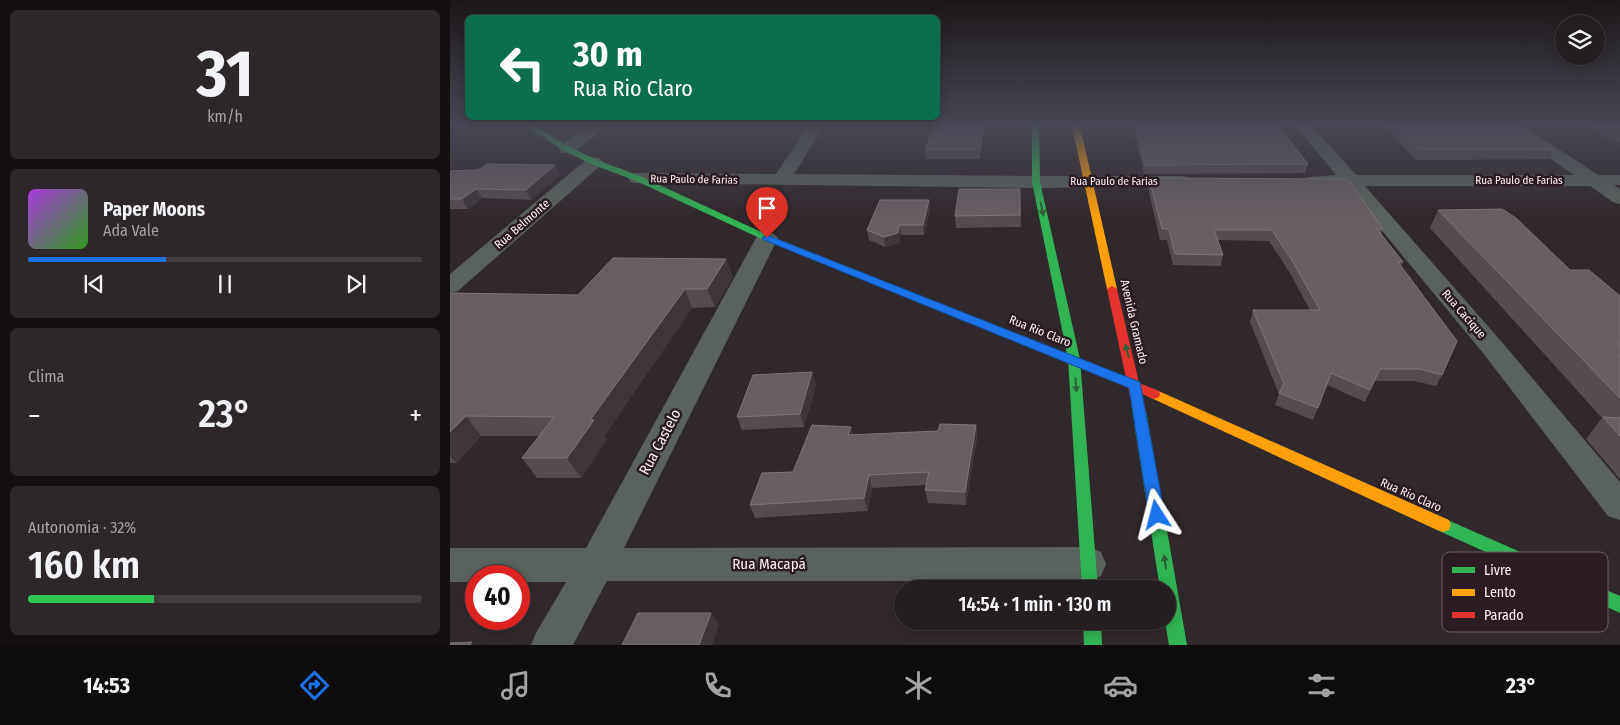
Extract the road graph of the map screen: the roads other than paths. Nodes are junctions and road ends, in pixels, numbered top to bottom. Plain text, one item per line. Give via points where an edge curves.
1 (582, 156) edge
2 (796, 156) edge
3 (1036, 156) edge
4 (1082, 156) edge
5 (1329, 156) edge
6 (1557, 156) edge
7 (594, 162) junction
8 (637, 178) junction
9 (781, 180) junction
10 (1086, 180) junction
11 (1592, 180) junction
12 (1620, 180) edge
13 (1204, 181) edge
14 (1301, 181) edge
15 (1350, 181) junction
16 (1036, 182) junction
17 (1620, 198) edge
18 (767, 238) junction
19 (450, 286) edge
20 (1074, 360) junction
21 (1135, 385) junction
22 (1620, 506) edge
23 (1503, 552) edge
24 (597, 564) junction
25 (450, 565) edge
26 (1089, 576) edge
27 (1608, 600) edge
28 (1620, 605) edge
29 (1092, 630) edge
30 (551, 645) edge
31 (1093, 645) edge
32 (1178, 645) edge

1 - 7 street, Rua Rio Claro
2 - 9 street
3 - 16 street
4 - 10 street, Avenida Gramado
5 - 15 street, Rua Cacique
6 - 11 street
7 - 8 street, Rua Rio Claro
7 - 19 street, Rua Belmonte
8 - 9 street, Rua Paulo de Farias
8 - 18 street, Rua Rio Claro
9 - 16 street, Rua Paulo de Farias
10 - 13 street, Rua Paulo de Farias
10 - 16 street, Rua Paulo de Farias
21 -> 10 street, Avenida Gramado
11 - 12 street, Rua Paulo de Farias
11 - 15 street, Rua Paulo de Farias
11 - 17 street
14 - 15 street, Rua Paulo de Farias
15 - 22 street, Rua Cacique via 1492,347
16 -> 20 street
18 - 20 street, Rua Rio Claro
18 - 24 street, Rua Castelo
20 - 21 street, Rua Rio Claro
20 -> 26 street
21 - 23 street, Rua Rio Claro
32 -> 21 street, Avenida Gramado
24 - 25 street, Rua Macapá
24 - 26 street, Rua Macapá
24 - 30 street, Rua Castelo
27 - 28 street, Rua Rio Claro
29 - 31 street

